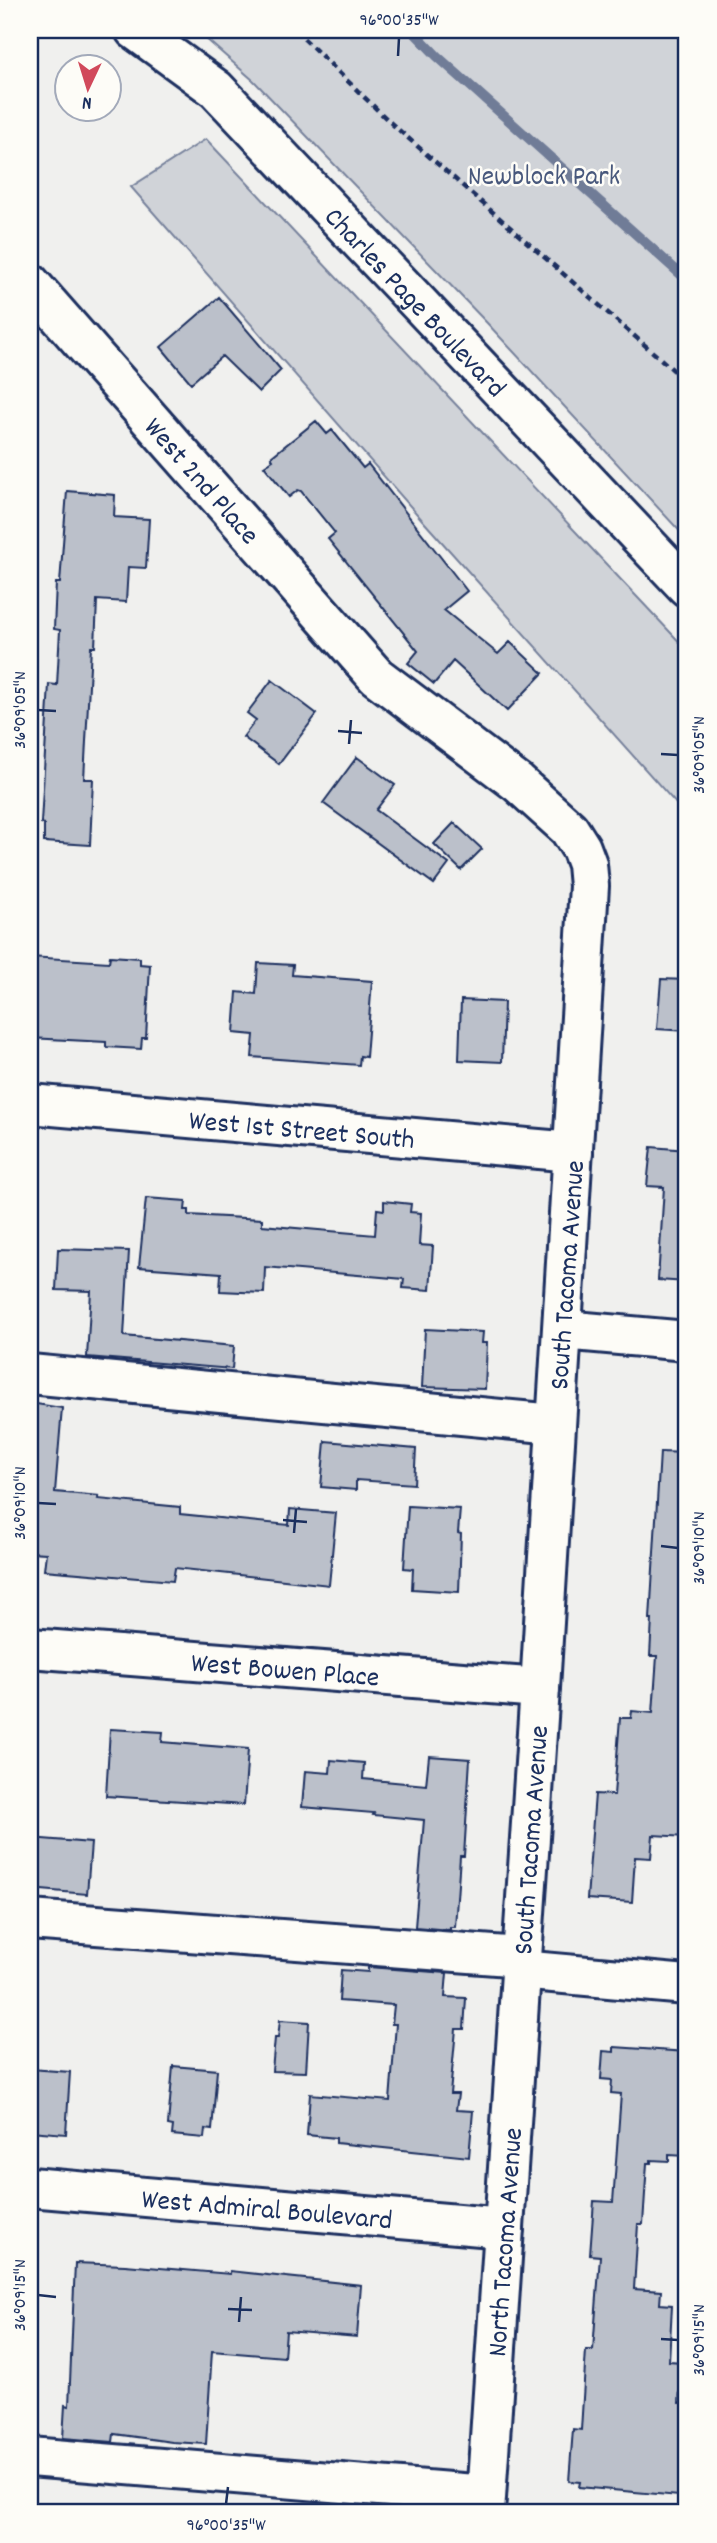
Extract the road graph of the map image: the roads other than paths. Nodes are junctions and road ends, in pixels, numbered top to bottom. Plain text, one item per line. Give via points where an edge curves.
1 (135, 30) edge
2 (30, 283) edge
3 (687, 587) edge
4 (376, 676) joint
5 (30, 1104) edge
6 (573, 1152) junction
7 (563, 1330) junction
8 (687, 1341) edge
9 (30, 1374) edge
10 (555, 1424) junction
11 (30, 1648) edge
12 (540, 1688) junction
13 (30, 1920) edge
14 (521, 1964) junction
15 (687, 1985) edge
16 (30, 2187) edge
17 (504, 2228) junction
18 (30, 2457) edge
19 (485, 2504) edge

1 - 3 street, Charles Page Boulevard via 216,89
2 - 4 street, West 2nd Place
4 - 6 street, South Tacoma Avenue via 542,803 581,848 589,886
5 - 6 street, West 1st Street South
6 - 7 street, South Tacoma Avenue
7 - 8 street
7 - 10 street, South Tacoma Avenue
9 - 10 street
10 - 12 street, South Tacoma Avenue
11 - 12 street, West Bowen Place
12 - 14 street, South Tacoma Avenue
13 - 14 street
14 - 15 street
14 - 17 street, North Tacoma Avenue
16 - 17 street, West Admiral Boulevard
17 - 19 street, North Tacoma Avenue
18 - 19 street

